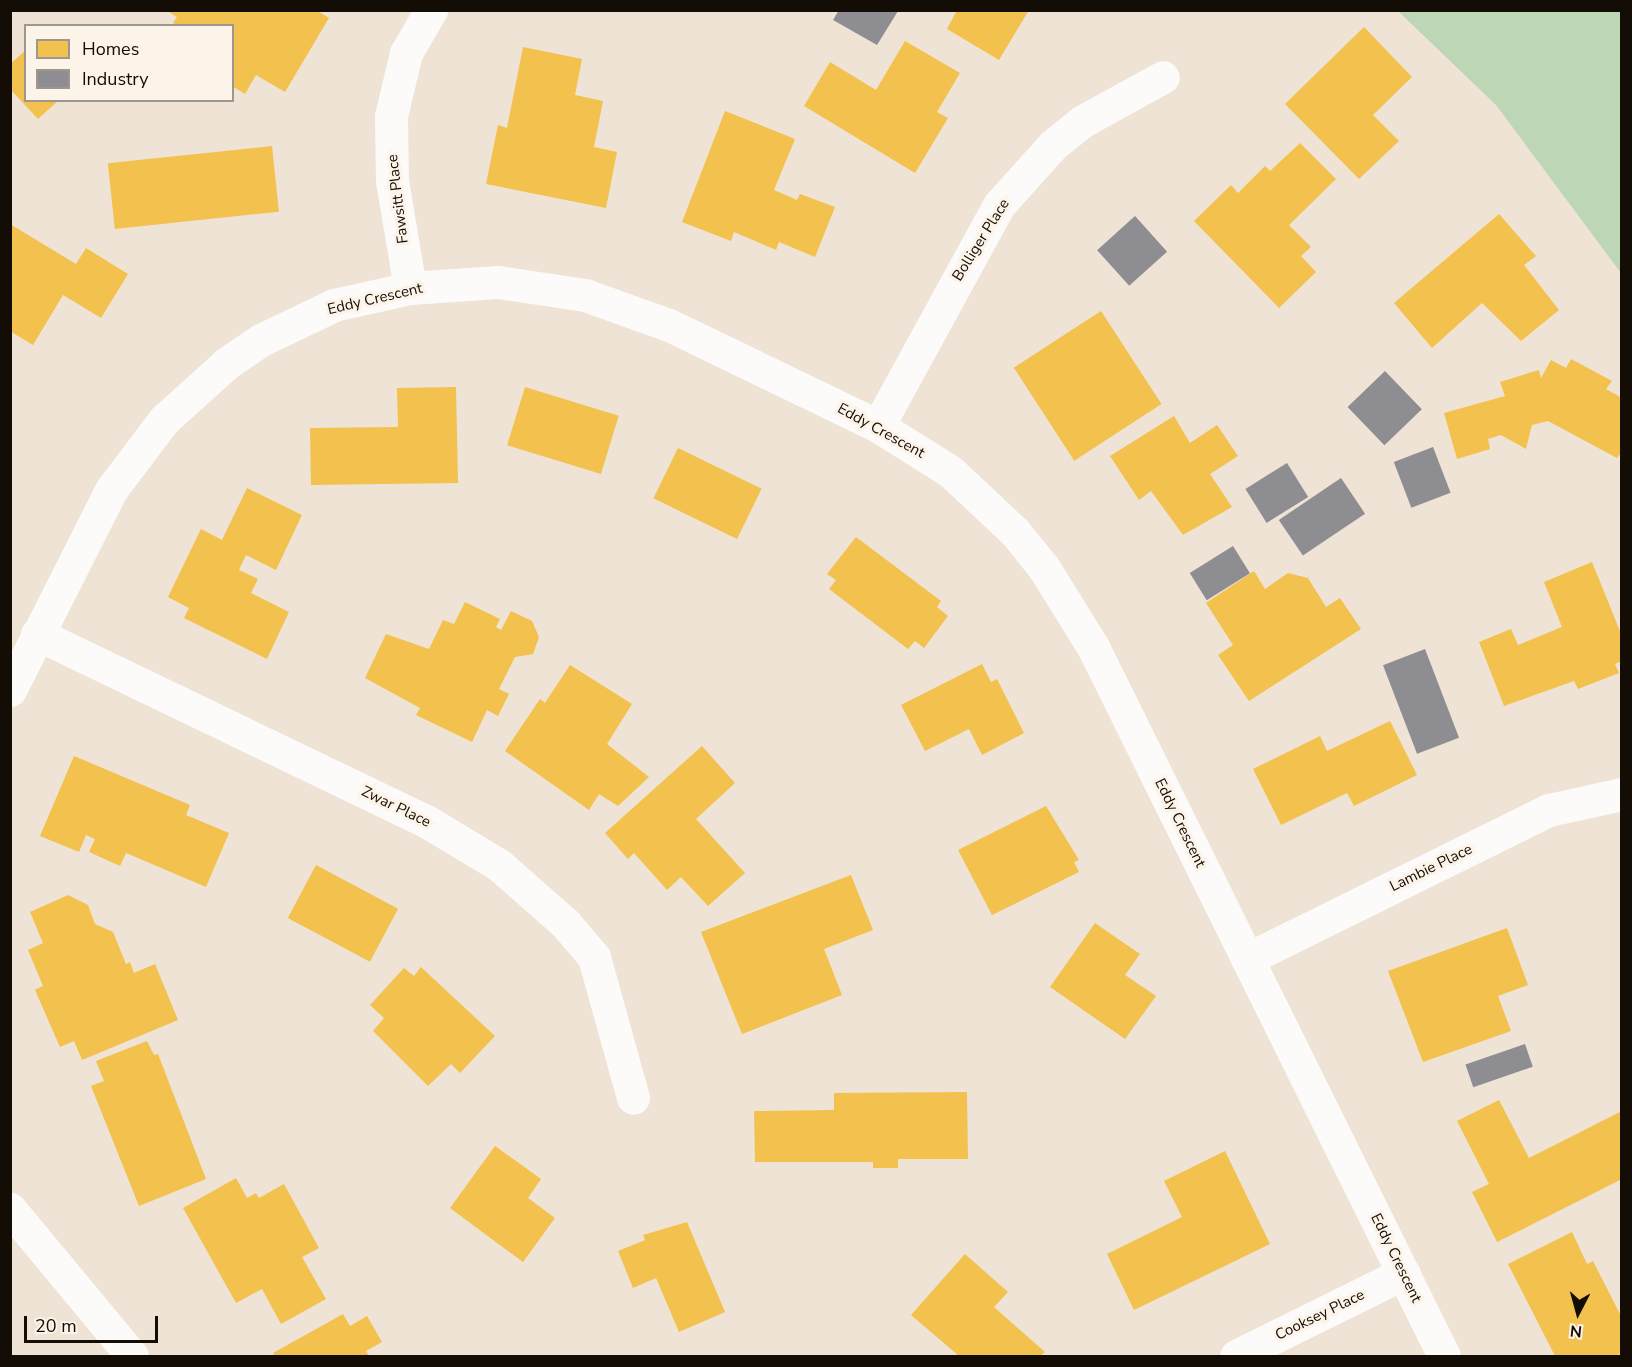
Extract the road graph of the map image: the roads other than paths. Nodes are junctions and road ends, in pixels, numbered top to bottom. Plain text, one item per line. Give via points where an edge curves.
1 (431, 10) edge
2 (1163, 76) dead end
3 (410, 288) junction
4 (878, 426) junction
5 (38, 634) junction
6 (10, 690) edge
7 (1622, 794) edge
8 (1247, 959) junction
9 (633, 1098) dead end
10 (10, 1209) edge
11 (1404, 1273) junction
12 (132, 1356) edge
13 (1236, 1356) edge
14 (1444, 1356) edge

1 - 3 street, Fawsitt Place via 406,53 391,116 392,181
2 - 4 street, Bolliger Place via 1075,127 1053,145 999,205
3 - 4 street, Eddy Crescent via 498,282 585,294 669,325
3 - 5 street, Eddy Crescent via 334,305 261,340 227,363 164,420 111,490
4 - 8 street, Eddy Crescent via 951,472 1015,532 1044,568 1093,647
5 - 6 street, Eddy Crescent
5 - 9 street, Zwar Place via 426,821 500,865 565,923 594,957
7 - 8 street, Lambie Place via 1549,810
8 - 11 street, Eddy Crescent
10 - 12 street
11 - 13 street, Cooksey Place
11 - 14 street, Eddy Crescent

